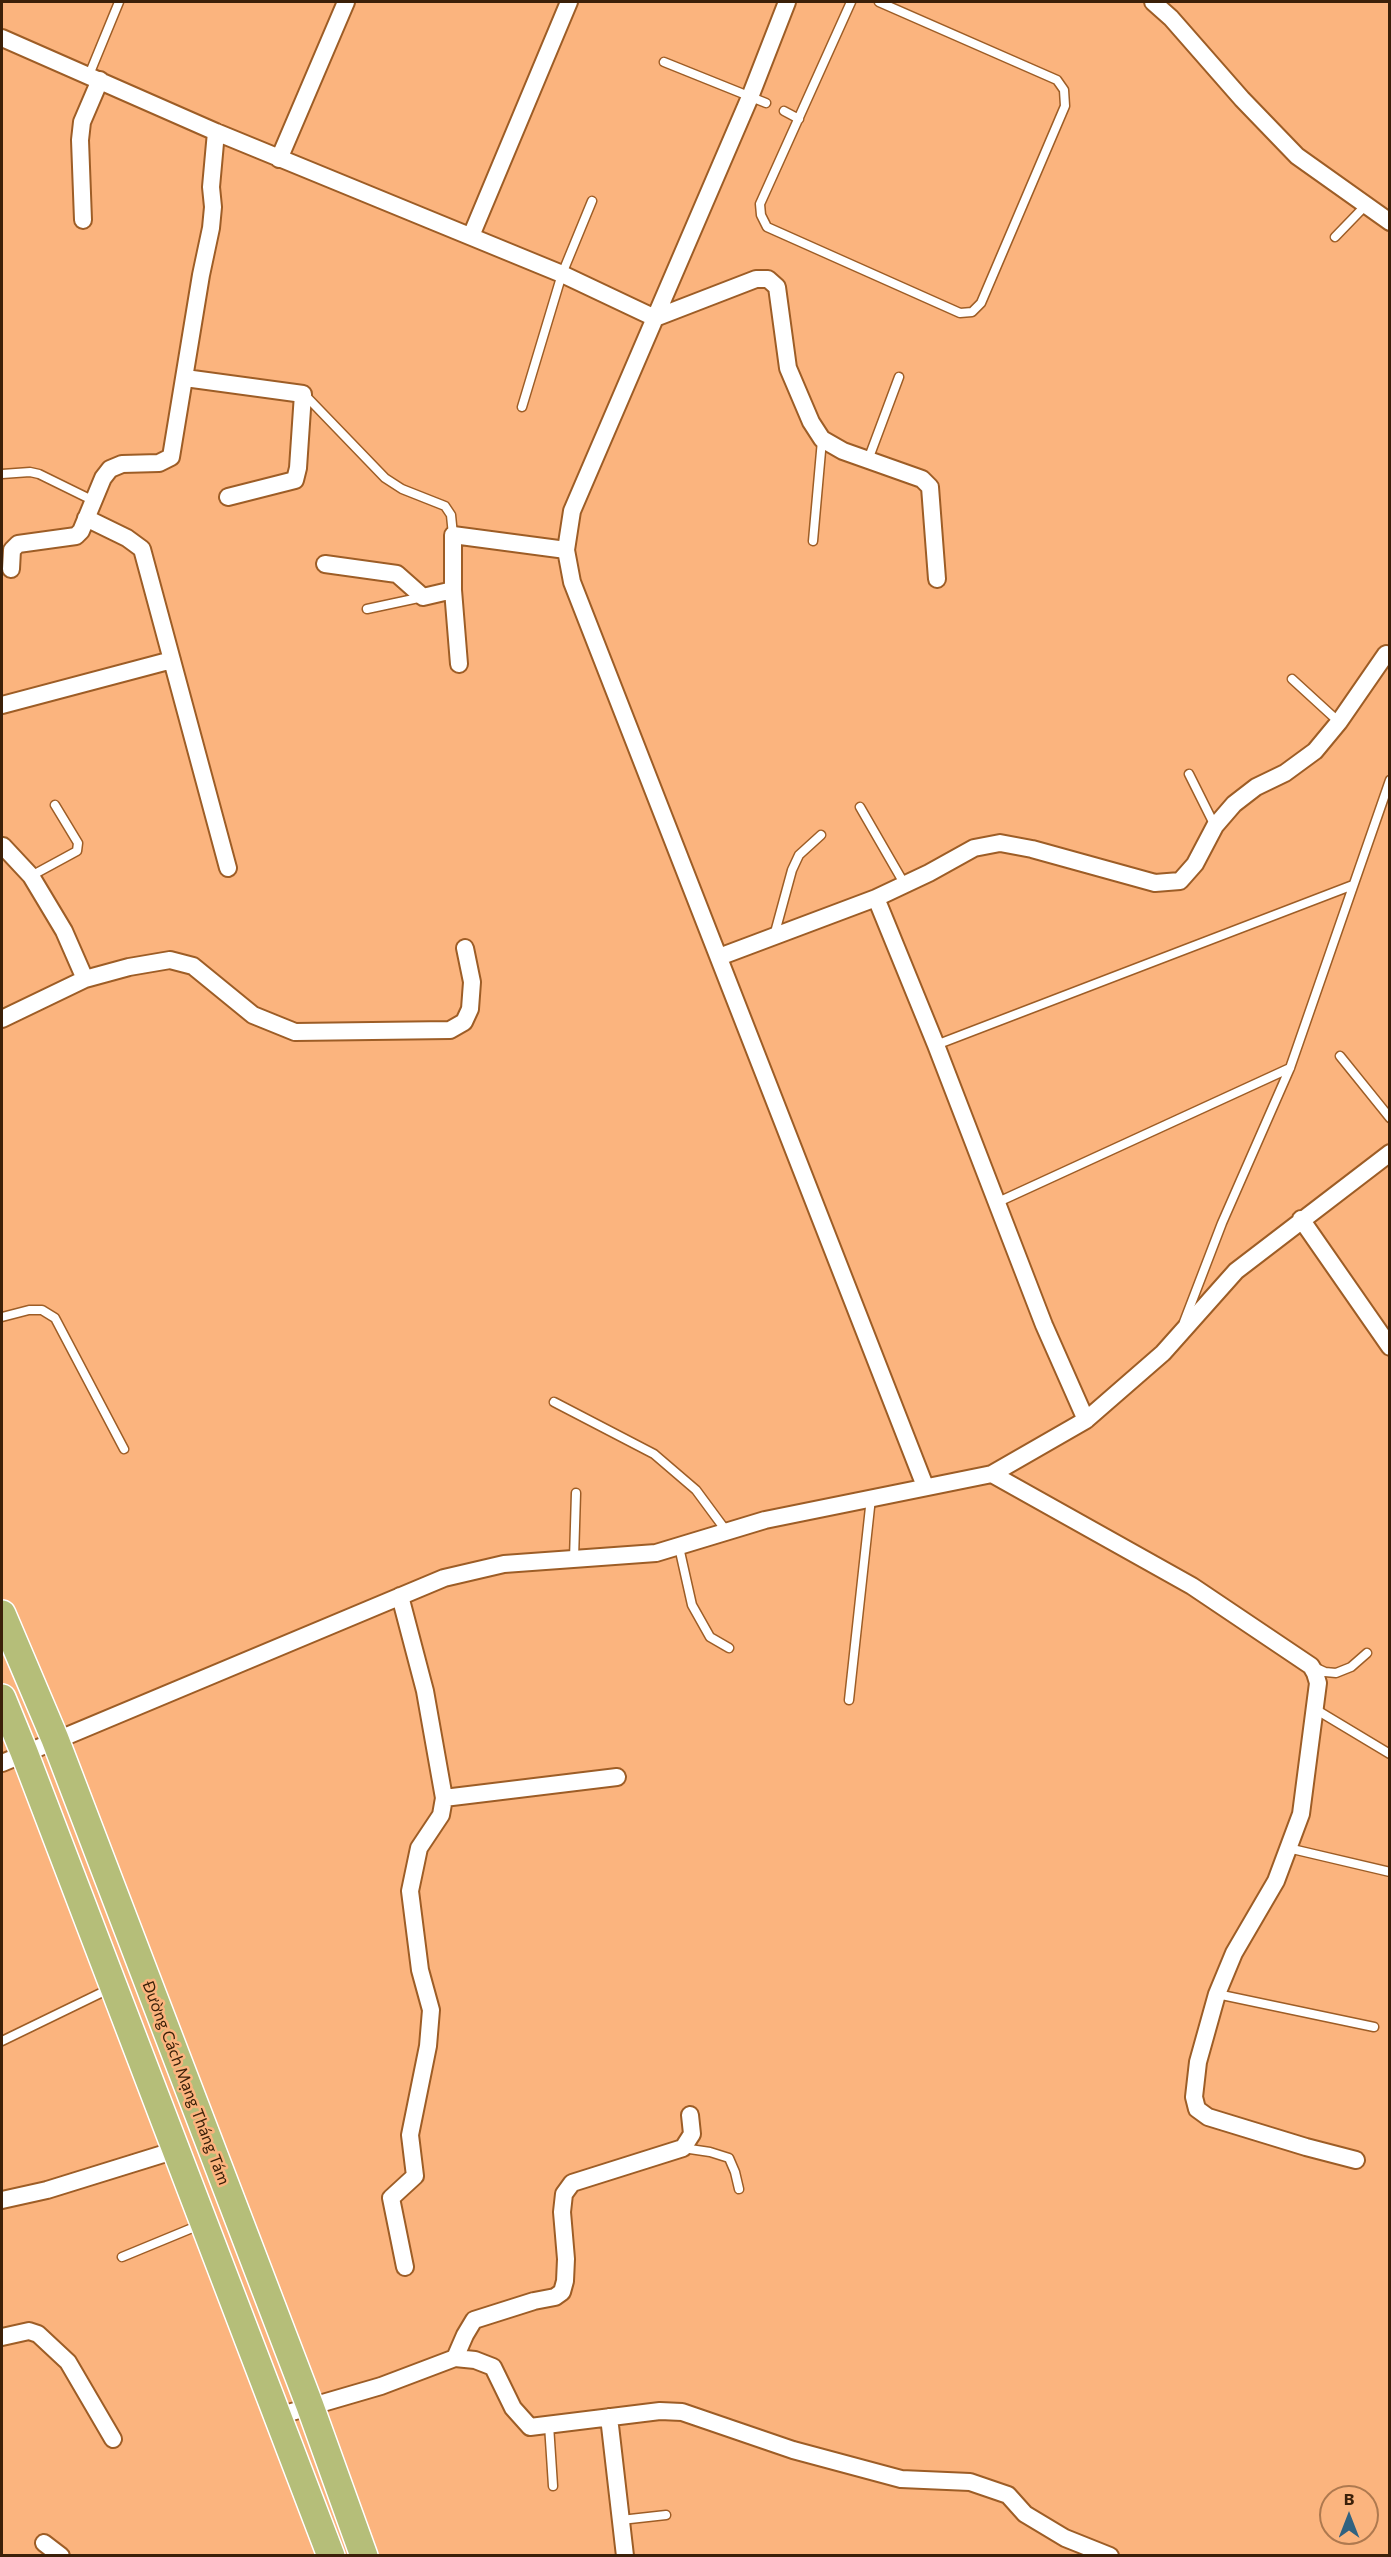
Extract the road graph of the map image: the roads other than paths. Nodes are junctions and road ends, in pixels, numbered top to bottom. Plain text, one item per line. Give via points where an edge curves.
1 (119, 2) edge
2 (346, 2) edge
3 (568, 2) edge
4 (787, 2) edge
5 (851, 2) edge
6 (879, 2) edge
7 (1153, 2) edge
8 (2, 38) edge
9 (664, 62) dead end
10 (94, 78) junction
11 (750, 97) junction
12 (766, 103) dead end
13 (784, 111) dead end
14 (799, 118) junction
15 (216, 132) junction
16 (279, 159) junction
17 (592, 201) dead end
18 (1365, 206) junction
19 (83, 220) dead end
20 (1389, 222) edge
21 (471, 236) junction
22 (1335, 237) dead end
23 (562, 274) junction
24 (655, 318) junction
25 (899, 377) dead end
26 (185, 378) junction
27 (303, 394) junction
28 (522, 407) dead end
29 (822, 439) junction
30 (868, 460) junction
31 (2, 474) edge
32 (228, 497) dead end
33 (94, 501) junction
34 (86, 518) junction
35 (453, 536) junction
36 (813, 541) dead end
37 (566, 550) junction
38 (325, 564) dead end
39 (11, 569) dead end
40 (937, 579) dead end
41 (453, 590) junction
42 (423, 597) junction
43 (367, 609) dead end
44 (1386, 654) dead end
45 (172, 660) junction
46 (459, 664) dead end
47 (1292, 679) dead end
48 (2, 705) edge
49 (1339, 722) junction
50 (1189, 774) dead end
51 (1389, 780) edge
52 (55, 805) dead end
53 (860, 807) dead end
54 (1215, 826) junction
55 (821, 835) dead end
56 (3, 846) edge
57 (228, 868) dead end
58 (31, 876) junction
59 (905, 885) junction
60 (1353, 885) junction
61 (876, 898) junction
62 (774, 937) junction
63 (465, 948) dead end
64 (719, 957) junction
65 (85, 979) junction
66 (2, 1019) edge
67 (936, 1045) junction
68 (1340, 1056) dead end
69 (1290, 1068) junction
70 (1389, 1118) edge
71 (1389, 1153) edge
72 (996, 1203) junction
73 (1301, 1219) junction
74 (2, 1317) edge
75 (1180, 1333) junction
76 (1389, 1347) edge
77 (554, 1402) dead end
78 (1086, 1420) junction
79 (124, 1449) dead end
80 (992, 1474) junction
81 (925, 1486) junction
82 (576, 1493) dead end
83 (871, 1498) junction
84 (727, 1532) junction
85 (679, 1547) junction
86 (574, 1559) junction
87 (400, 1596) junction
88 (2, 1614) edge
89 (729, 1648) dead end
90 (1367, 1653) dead end
91 (1311, 1666) junction
92 (2, 1698) edge
93 (849, 1700) dead end
94 (1315, 1709) junction
95 (55, 1739) junction
96 (1389, 1754) edge
97 (13, 1758) edge
98 (617, 1777) dead end
99 (444, 1798) junction
100 (1288, 1848) junction
101 (1389, 1872) edge
102 (114, 1987) junction
103 (1217, 1994) junction
104 (1374, 2027) dead end
105 (2, 2041) edge
106 (690, 2115) dead end
107 (683, 2148) junction
108 (177, 2150) junction
109 (1356, 2160) dead end
110 (739, 2189) dead end
111 (2, 2200) edge
112 (204, 2223) junction
113 (122, 2257) dead end
114 (405, 2266) dead end
115 (2, 2337) edge
116 (455, 2358) junction
117 (310, 2406) junction
118 (278, 2416) junction
119 (609, 2417) junction
120 (549, 2425) junction
121 (113, 2439) dead end
122 (553, 2486) dead end
123 (666, 2515) dead end
124 (621, 2520) junction
125 (44, 2543) dead end
126 (61, 2556) edge
127 (332, 2556) edge
128 (364, 2556) edge
129 (625, 2556) edge
130 (1110, 2556) edge

1 - 10 lane
2 - 16 street
3 - 21 street
4 - 11 street
5 - 14 lane
6 - 14 lane via 1057,80 1064,90 1065,106 981,303 972,312 960,313 767,227 760,204
7 - 18 street via 1297,156
8 - 10 street
9 - 11 lane
10 - 15 street
10 - 19 street via 80,140
11 - 12 lane
11 - 24 street
13 - 14 lane
15 - 16 street
15 - 26 street via 211,228
16 - 21 street
17 - 23 lane
18 - 20 street
18 - 22 lane
21 - 23 street
23 - 24 street
23 - 28 lane
24 - 29 street via 756,279 768,279 777,287 788,368
24 - 37 street via 572,511
25 - 30 lane
26 - 27 street
26 - 33 street via 171,457 159,463 122,464 110,469
27 - 32 street via 295,480
27 - 35 lane via 385,478 445,506 451,515
29 - 30 street
29 - 36 lane
30 - 40 street via 922,479 930,487
31 - 33 lane via 39,474
33 - 34 street
34 - 39 street via 76,536 18,544 12,550
34 - 45 street via 141,549
35 - 37 street
35 - 41 street
37 - 64 street via 572,582
38 - 42 street via 397,574
41 - 42 street
41 - 46 street
42 - 43 lane
44 - 49 street
45 - 48 street
45 - 57 street
47 - 49 lane
49 - 54 street via 1315,751 1285,773 1256,787
50 - 54 lane
51 - 60 lane
52 - 58 lane via 78,843 77,851
53 - 59 lane
54 - 59 street via 1195,864 1180,881 1155,883 1000,843 974,848
55 - 62 lane via 799,855 792,870
56 - 58 street
58 - 65 street
59 - 61 street
60 - 67 lane
60 - 69 lane
61 - 62 street
61 - 67 street
62 - 64 street
63 - 65 street via 472,982 470,1009 464,1022 450,1030 295,1032 253,1015 193,966 170,960
64 - 81 street
65 - 66 street
67 - 72 street
68 - 70 lane
69 - 72 lane
69 - 75 lane via 1222,1223
71 - 73 street
72 - 78 street
73 - 75 street via 1236,1271
73 - 76 street
74 - 79 lane via 42,1310 55,1318
75 - 78 street via 1163,1353
77 - 84 lane via 654,1454 696,1490
78 - 80 street
80 - 81 street
80 - 91 street via 1192,1586
81 - 83 street
82 - 86 lane
83 - 84 street
83 - 93 lane
84 - 85 street
85 - 86 street via 656,1553
85 - 89 lane via 692,1605 710,1637
86 - 87 street via 504,1564 444,1578
87 - 95 street
87 - 99 street via 425,1691
88 - 95 main road, Đường Cách Mạng Tháng Tám
90 - 91 lane via 1351,1667 1336,1672
91 - 94 street via 1318,1683
92 - 97 main road, Đường Cách Mạng Tháng Tám
94 - 96 lane
94 - 100 street via 1301,1814
95 - 97 street
95 - 117 main road, Đường Cách Mạng Tháng Tám
97 - 102 main road, Đường Cách Mạng Tháng Tám
98 - 99 street
99 - 114 street via 441,1815 419,1848 411,1891 420,1970 431,2010 428,2046 410,2135 415,2176 391,2195
100 - 101 lane
100 - 103 street via 1276,1881 1234,1953
102 - 105 lane
102 - 108 main road, Đường Cách Mạng Tháng Tám
103 - 104 lane
103 - 109 street via 1198,2062 1194,2097 1197,2109 1208,2117
106 - 107 street via 692,2134
107 - 110 lane via 729,2158
107 - 116 street via 572,2183 564,2194 562,2212 566,2259 562,2292 474,2320
108 - 111 street
108 - 112 main road, Đường Cách Mạng Tháng Tám
112 - 113 lane
112 - 118 main road, Đường Cách Mạng Tháng Tám
115 - 121 street via 28,2331 38,2334 68,2362
116 - 117 street via 381,2386
116 - 120 street via 494,2367 522,2421 530,2427
117 - 118 street
117 - 128 main road, Đường Cách Mạng Tháng Tám
118 - 127 main road, Đường Cách Mạng Tháng Tám
119 - 120 street
119 - 124 street
119 - 130 street via 682,2412 793,2450 901,2479 970,2482 1008,2495 1025,2514 1055,2532
120 - 122 lane
123 - 124 lane
124 - 129 street
125 - 126 street

